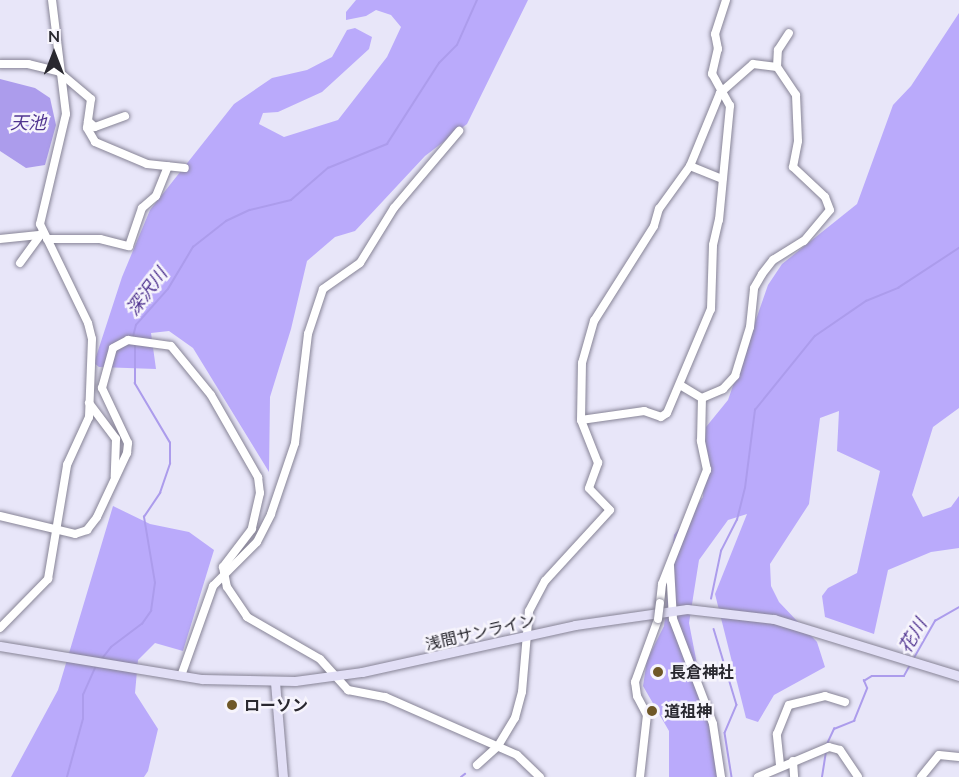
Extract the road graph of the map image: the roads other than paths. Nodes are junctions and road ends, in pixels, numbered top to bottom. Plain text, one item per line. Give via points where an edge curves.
1 (52, 0) edge
2 (726, 0) edge
3 (789, 33) dead end
4 (0, 64) edge
5 (777, 67) junction
6 (58, 72) junction
7 (720, 93) junction
8 (125, 116) dead end
9 (88, 121) junction
10 (459, 131) dead end
11 (168, 166) junction
12 (690, 166) junction
13 (185, 168) dead end
14 (722, 179) junction
15 (43, 235) junction
16 (0, 239) edge
17 (20, 263) dead end
18 (680, 385) junction
19 (702, 398) junction
20 (88, 402) junction
21 (581, 420) junction
22 (115, 477) junction
23 (0, 516) edge
24 (59, 530) junction
25 (670, 566) junction
26 (223, 572) junction
27 (672, 610) junction
28 (0, 628) edge
29 (524, 637) junction
30 (0, 646) edge
31 (177, 675) junction
32 (335, 676) junction
33 (959, 676) edge
34 (275, 682) junction
35 (845, 702) dead end
36 (498, 746) junction
37 (959, 757) edge
38 (793, 761) junction
39 (477, 765) dead end
40 (780, 765) junction
41 (283, 777) edge
42 (540, 777) edge
43 (640, 777) edge
44 (721, 777) edge
45 (758, 777) edge
46 (794, 777) edge
47 (858, 777) edge
48 (921, 777) edge

1 - 6 street
2 - 7 street via 715,34 717,49 712,74
3 - 5 street via 778,50
4 - 6 street via 28,64
5 - 7 street via 753,64
5 - 19 street via 796,94 798,141 793,167 825,197 830,210 804,241 773,260 762,274 754,288 750,327 735,376 723,389
6 - 9 street via 91,99
6 - 15 street via 65,122 41,215
7 - 12 street
7 - 14 street via 730,106
8 - 9 street via 95,127
9 - 11 street via 90,137 95,142 137,161
10 - 26 street via 394,208 360,263 323,289 308,334 290,462 258,542
11 - 13 street
11 - 15 street via 156,195 142,208 129,246
12 - 14 street
12 - 21 street via 659,209 654,226 594,321 582,363
14 - 18 street via 713,245 711,309
15 - 16 street
15 - 17 street
15 - 20 street via 82,307 92,339
18 - 19 street
18 - 21 street via 661,417 644,411
19 - 25 street via 701,441 707,470
20 - 22 street via 116,440
20 - 24 street via 88,422 76,445 62,491
21 - 29 street via 598,463 589,488 610,510 545,580 529,611
22 - 24 street via 87,530 75,534
22 - 26 street via 128,443 102,388 113,348 128,340 163,342 177,349 211,394 258,477 260,493 252,529 230,555
23 - 24 street
24 - 28 street via 48,579
25 - 27 street
25 - 43 street, bridge via 658,619 635,682 647,715
26 - 31 street via 213,586
26 - 32 street via 227,587 247,617 320,659
27 - 29 main road, 浅間サンライン
27 - 33 main road, 浅間サンライン via 774,619
27 - 44 street via 713,724
29 - 32 main road, 浅間サンライン
29 - 36 street via 520,704
30 - 31 main road, 浅間サンライン
31 - 34 main road, 浅間サンライン
32 - 34 main road, 浅間サンライン
32 - 36 street via 353,692 385,697
34 - 41 main road
35 - 40 street via 825,696 789,705 777,734
36 - 39 street
36 - 42 street via 517,755
37 - 48 street via 939,755
38 - 40 street
38 - 46 street
38 - 47 street via 826,747 834,748 847,759
40 - 45 street

